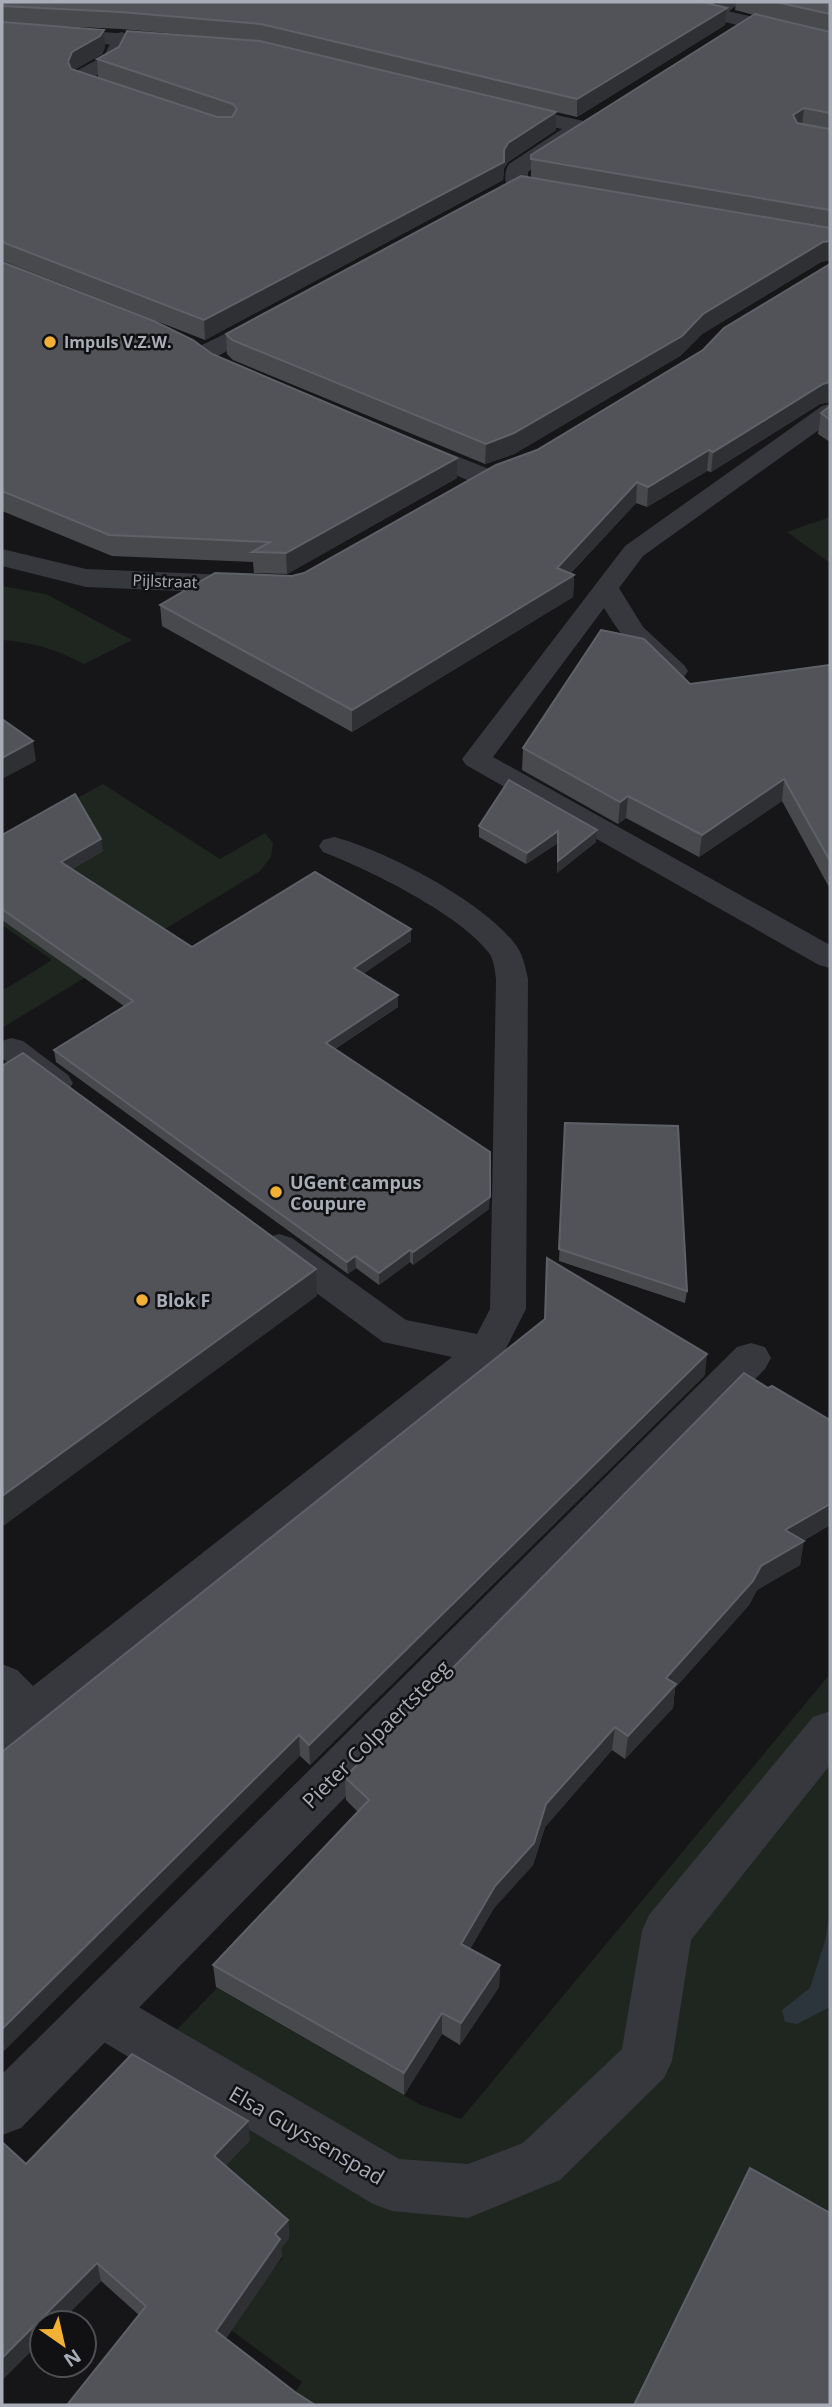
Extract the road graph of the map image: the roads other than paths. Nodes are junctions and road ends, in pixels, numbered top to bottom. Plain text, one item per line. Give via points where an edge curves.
1 (665, 2) edge
2 (732, 2) edge
3 (714, 14) junction
4 (748, 23) junction
5 (2, 31) edge
6 (726, 36) edge
7 (122, 38) junction
8 (830, 41) edge
9 (192, 44) edge
10 (134, 99) edge
11 (486, 105) edge
12 (602, 113) edge
13 (580, 127) junction
14 (494, 198) edge
15 (288, 309) edge
16 (205, 355) edge
17 (830, 411) edge
18 (387, 436) edge
19 (483, 479) edge
20 (2, 557) edge
21 (279, 586) edge
22 (606, 588) junction
23 (691, 687) edge
24 (334, 846) dead end
25 (830, 958) edge
26 (10, 1049) dead end
27 (88, 1106) edge
28 (253, 1227) edge
29 (488, 1350) junction
30 (751, 1358) dead end
31 (2, 1682) edge
32 (17, 1723) edge
33 (830, 1731) edge
34 (100, 2012) junction
35 (2, 2110) edge

1 - 3 street
2 - 3 lane
3 - 4 street
4 - 6 street
4 - 8 street
5 - 7 street
7 - 9 street
7 - 10 lane via 112,59 83,75 82,81
11 - 13 street
12 - 13 street
13 - 14 street via 517,170 527,187
15 - 16 street
17 - 22 lane via 634,551
18 - 19 street
20 - 21 street, Pijlstraat via 86,578
22 - 23 lane via 632,632
22 - 25 lane via 476,759
24 - 29 lane via 361,855 478,923 505,951 512,979 508,1309
26 - 27 lane
28 - 29 lane via 396,1332
29 - 32 lane
30 - 34 street, Pieter Colpaertsteeg
31 - 32 lane
33 - 34 street, Elsa Guyssenspad via 667,1931 646,2061 541,2162 468,2190 392,2185
34 - 35 street, Pieter Colpaertsteeg

